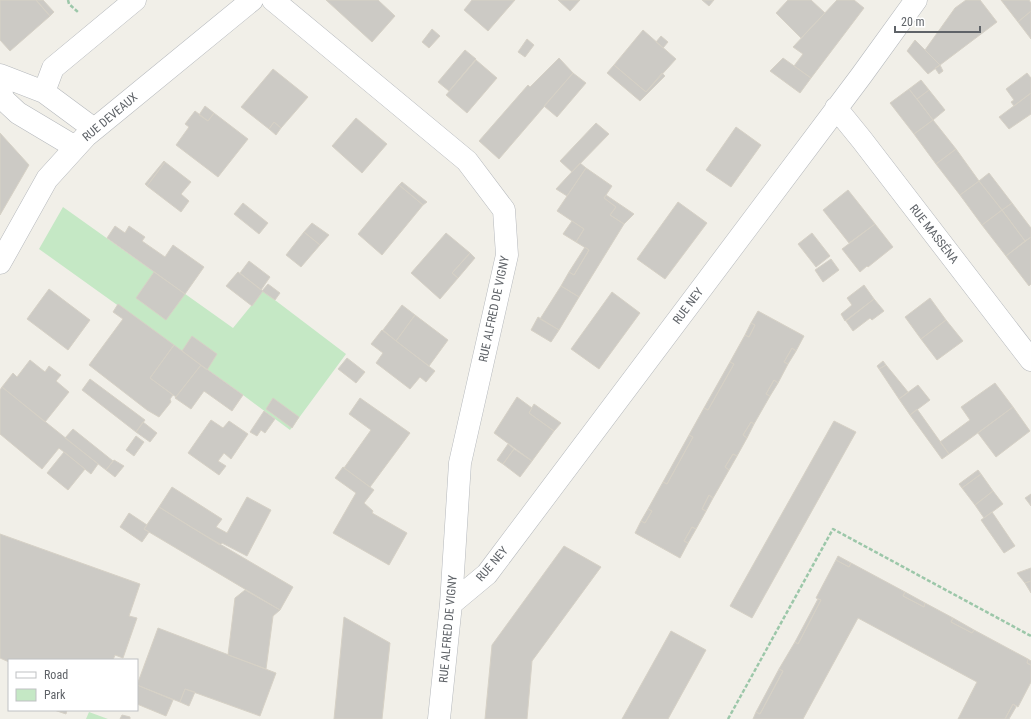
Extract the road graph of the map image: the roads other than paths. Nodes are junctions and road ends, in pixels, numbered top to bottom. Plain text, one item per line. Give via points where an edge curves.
1 (135, 0) edge
2 (252, 0) edge
3 (273, 0) edge
4 (916, 0) edge
5 (0, 75) edge
6 (0, 90) edge
7 (44, 92) junction
8 (836, 108) junction
9 (94, 129) junction
10 (75, 148) junction
11 (0, 262) edge
12 (1031, 360) edge
13 (451, 604) junction
14 (439, 719) edge

1 - 7 street via 53,68
2 - 9 street, RUE DEVEAUX
3 - 13 street, RUE ALFRED DE VIGNY via 467,161 504,210 507,255 460,463
4 - 8 street, RUE NEY
5 - 7 street
6 - 10 street via 4,100 18,113
7 - 9 street
8 - 12 street, RUE MASSÉNA
8 - 13 street, RUE NEY via 487,574
9 - 10 street, RUE DEVEAUX
10 - 11 street, RUE DEVEAUX via 47,179
13 - 14 street, RUE ALFRED DE VIGNY

